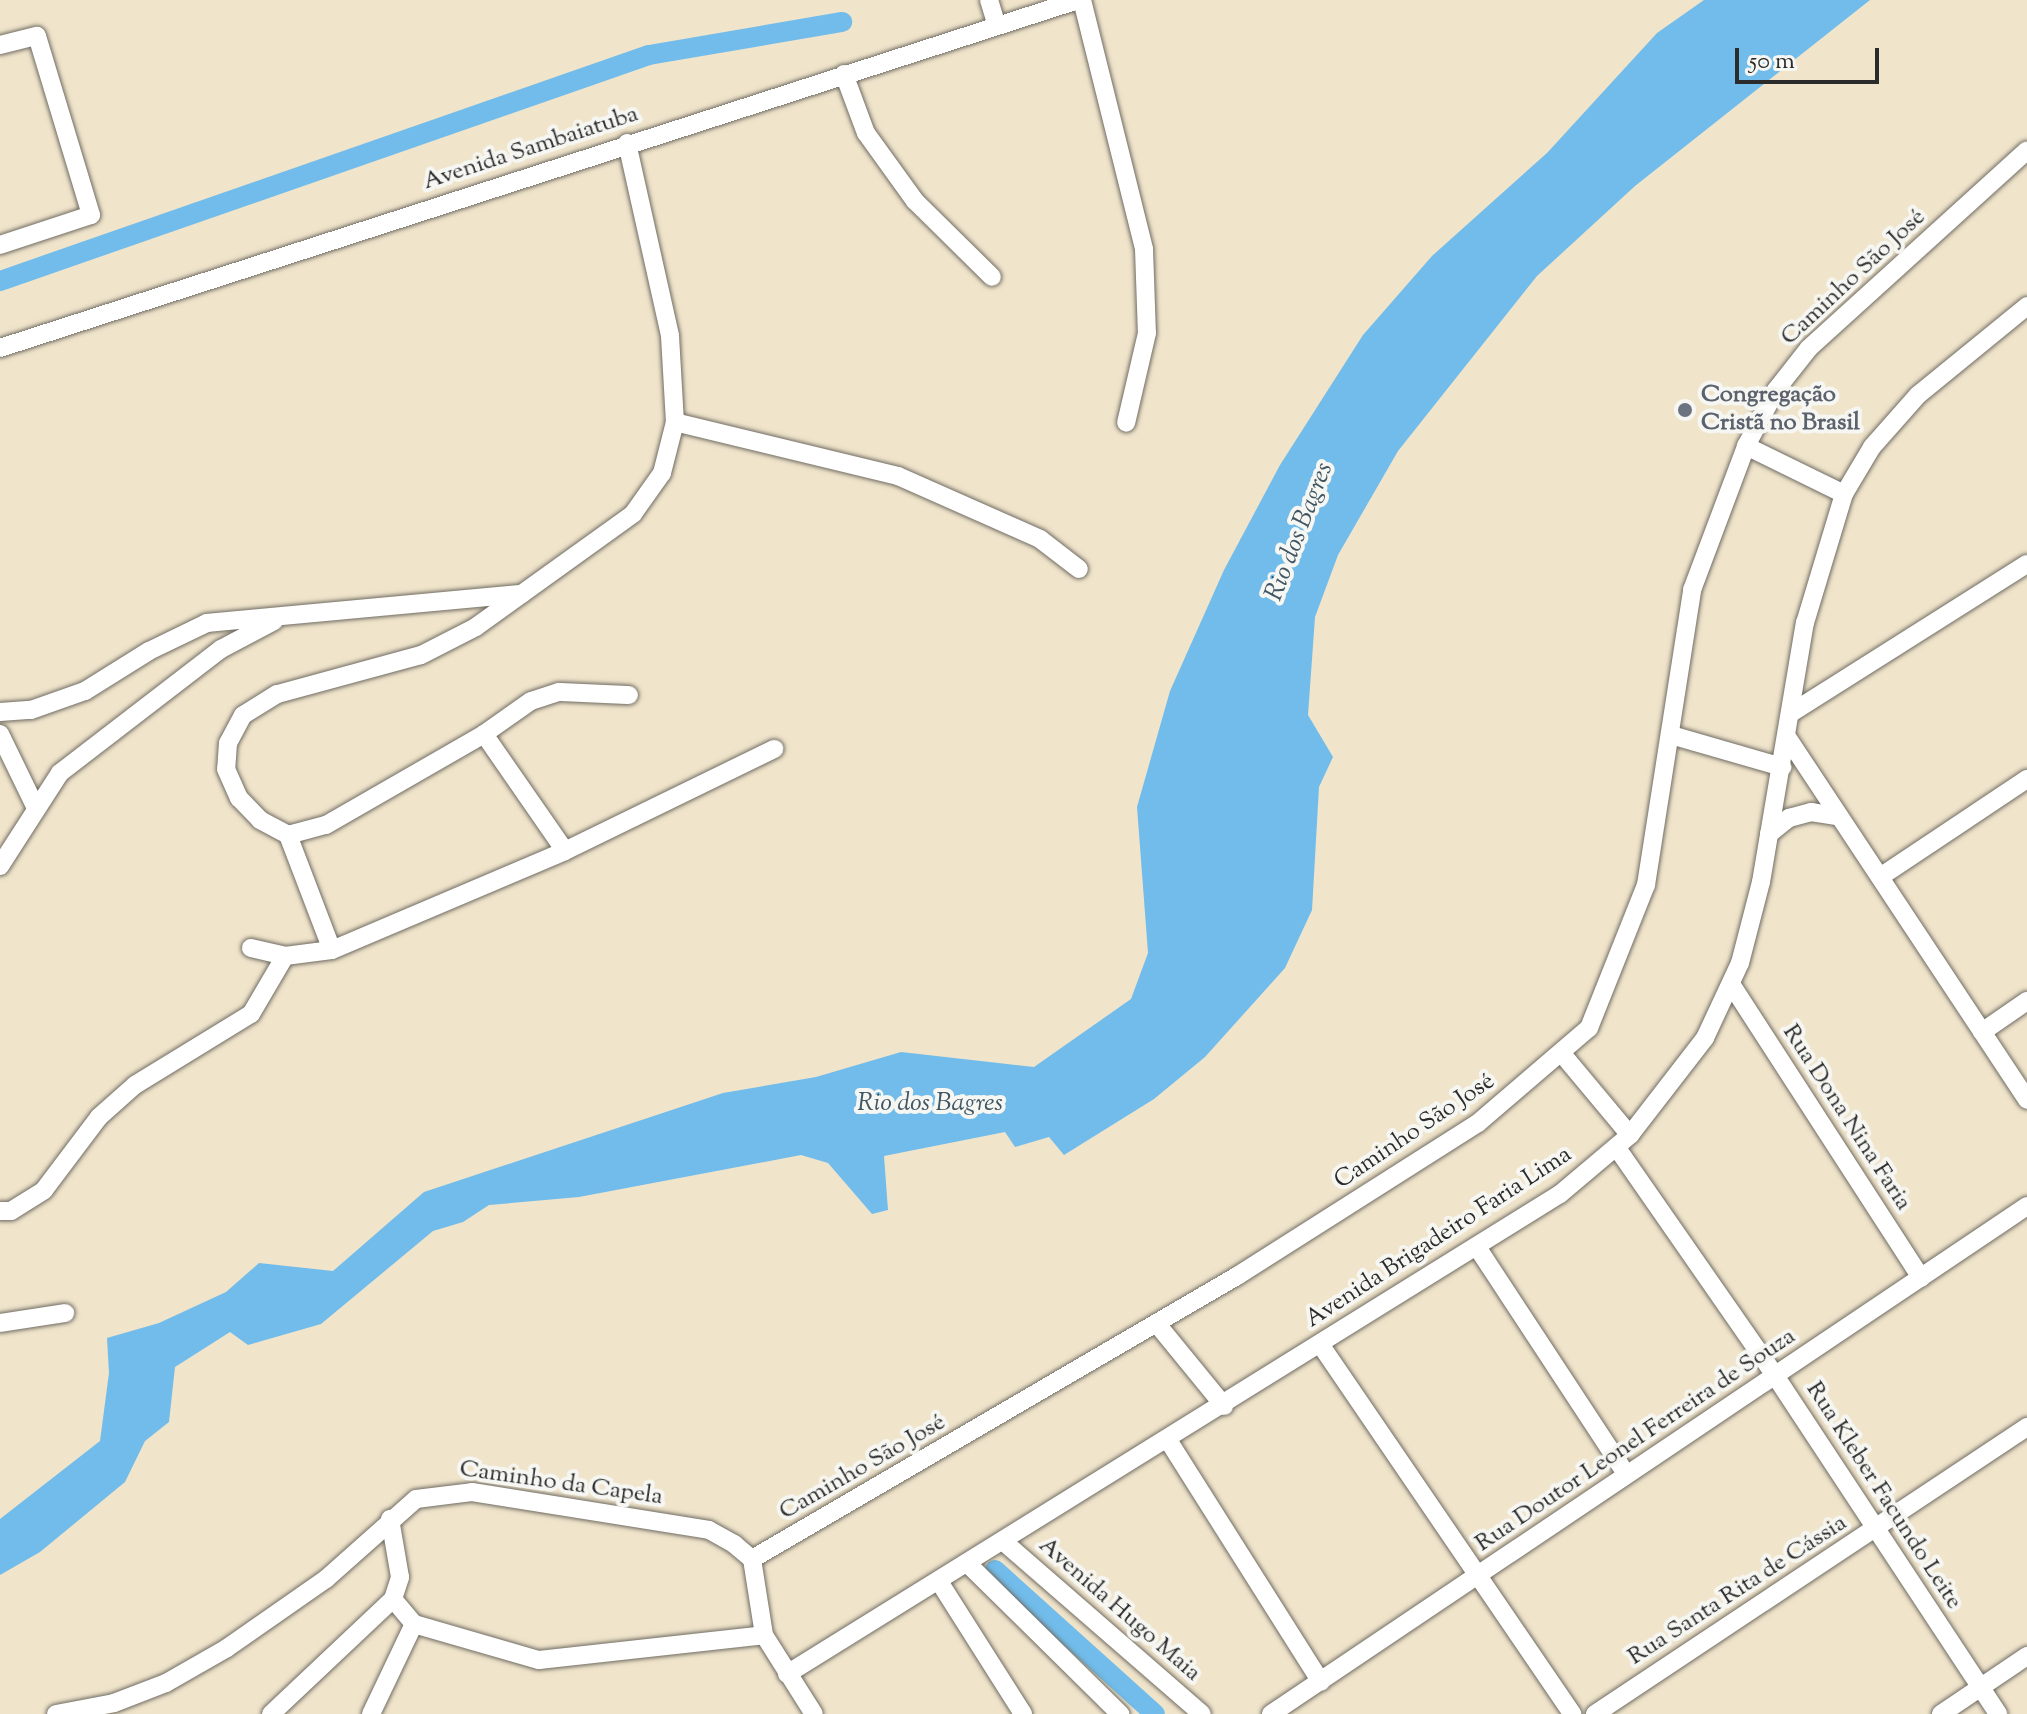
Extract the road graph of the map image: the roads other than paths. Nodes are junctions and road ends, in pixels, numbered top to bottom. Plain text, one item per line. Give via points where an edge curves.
1 (989, 0) edge
2 (1080, 0) edge
3 (997, 26) junction
4 (0, 45) edge
5 (844, 74) junction
6 (627, 143) junction
7 (2025, 158) edge
8 (0, 245) edge
9 (992, 277) dead end
10 (2027, 306) edge
11 (0, 348) edge
12 (675, 422) junction
13 (1126, 423) dead end
14 (1746, 446) junction
15 (1844, 494) junction
16 (2027, 564) edge
17 (1079, 569) dead end
18 (526, 593) junction
19 (274, 621) junction
20 (629, 695) dead end
21 (0, 712) edge
22 (1791, 713) junction
23 (0, 734) edge
24 (484, 734) junction
25 (1671, 735) junction
26 (1787, 737) junction
27 (774, 749) dead end
28 (1782, 767) junction
29 (2027, 779) edge
30 (36, 808) junction
31 (1837, 816) junction
32 (1769, 834) junction
33 (288, 835) junction
34 (565, 851) junction
35 (0, 866) edge
36 (1880, 877) junction
37 (251, 948) dead end
38 (332, 950) junction
39 (285, 956) junction
40 (1731, 984) junction
41 (2027, 1001) edge
42 (1982, 1032) junction
43 (1563, 1055) junction
44 (2027, 1100) edge
45 (1624, 1141) junction
46 (2027, 1206) edge
47 (0, 1211) edge
48 (1477, 1247) junction
49 (1921, 1278) junction
50 (65, 1313) dead end
51 (0, 1323) edge
52 (1157, 1324) junction
53 (1320, 1344) junction
54 (1776, 1377) junction
55 (1224, 1406) junction
56 (2027, 1427) edge
57 (1168, 1440) junction
58 (1626, 1474) junction
59 (390, 1519) junction
60 (1876, 1529) junction
61 (1004, 1542) junction
62 (752, 1559) junction
63 (968, 1564) junction
64 (1478, 1576) junction
65 (940, 1583) junction
66 (393, 1599) junction
67 (414, 1624) junction
68 (764, 1635) junction
69 (2027, 1656) edge
70 (787, 1674) junction
71 (1321, 1682) junction
72 (1981, 1687) junction
73 (56, 1714) edge
74 (271, 1714) edge
75 (371, 1714) edge
76 (814, 1714) edge
77 (1023, 1714) edge
78 (1120, 1714) edge
79 (1202, 1714) edge
80 (1271, 1714) edge
81 (1572, 1714) edge
82 (1595, 1714) edge
83 (1941, 1714) edge
84 (1998, 1714) edge

1 - 3 street
2 - 3 street, Avenida Sambaiatuba
2 - 13 street via 1144,249 1147,333
3 - 5 street, Avenida Sambaiatuba
4 - 8 street via 37,36 91,215
5 - 6 street, Avenida Sambaiatuba
5 - 9 street via 866,133 907,190
6 - 11 street, Avenida Sambaiatuba
6 - 12 street via 670,336
7 - 14 street, Caminho São José via 1809,348 1776,390
10 - 15 street, Avenida Brigadeiro Faria Lima via 1918,395 1872,447
12 - 17 street via 898,476 1040,539
12 - 18 street via 662,473 633,514
14 - 15 street
14 - 25 street, Caminho São José via 1692,590
15 - 22 street, Avenida Brigadeiro Faria Lima via 1805,623
16 - 22 street
18 - 19 street
18 - 33 street via 421,655 277,694 243,715 228,743 226,769 239,798 260,820
19 - 21 street via 207,623 85,691 31,710
19 - 30 street via 221,649 123,720 60,773
20 - 24 street via 559,692 531,701
22 - 26 street, Avenida Brigadeiro Faria Lima
23 - 30 street
24 - 33 street via 326,825
24 - 34 street
25 - 28 street
25 - 43 street, Caminho São José via 1646,885 1589,1028
26 - 28 street, Avenida Brigadeiro Faria Lima
26 - 31 street
27 - 34 street
28 - 32 street, Avenida Brigadeiro Faria Lima
29 - 36 street
30 - 35 street
31 - 32 street via 1811,812 1789,818
31 - 36 street
32 - 40 street, Avenida Brigadeiro Faria Lima via 1749,931
33 - 38 street
34 - 38 street
36 - 42 street
37 - 39 street
38 - 39 street
39 - 47 street via 251,1014 135,1085 99,1117 44,1190 11,1211
40 - 45 street, Avenida Brigadeiro Faria Lima via 1705,1038
40 - 49 street, Rua Dona Nina Faria
41 - 42 street
42 - 44 street
43 - 45 street, Rua Kleber Facundo Leite
43 - 52 street, Caminho São José via 1478,1123
45 - 48 street, Avenida Brigadeiro Faria Lima via 1560,1194
45 - 54 street, Rua Kleber Facundo Leite
46 - 49 street, Rua Doutor Leonel Ferreira de Souza
48 - 53 street, Avenida Brigadeiro Faria Lima
48 - 58 street
49 - 54 street, Rua Doutor Leonel Ferreira de Souza
50 - 51 street
52 - 55 street
52 - 62 street, Caminho São José
53 - 55 street, Avenida Brigadeiro Faria Lima
53 - 64 street
54 - 58 street, Rua Doutor Leonel Ferreira de Souza
54 - 60 street, Rua Kleber Facundo Leite
55 - 57 street, Avenida Brigadeiro Faria Lima
56 - 60 street, Rua Santa Rita de Cássia
57 - 61 street, Avenida Brigadeiro Faria Lima
57 - 71 street
58 - 64 street, Rua Doutor Leonel Ferreira de Souza
59 - 62 street, Caminho da Capela via 416,1499 472,1492 709,1530
59 - 66 street via 400,1577
59 - 73 street, Caminho da Capela via 326,1579 227,1648 166,1683 114,1703
60 - 72 street, Rua Kleber Facundo Leite
60 - 82 street, Rua Santa Rita de Cássia
61 - 63 street, Avenida Brigadeiro Faria Lima
61 - 79 street, Avenida Hugo Maia
62 - 68 street
63 - 65 street, Avenida Brigadeiro Faria Lima
63 - 78 street
64 - 71 street, Rua Doutor Leonel Ferreira de Souza
64 - 81 street
65 - 70 street, Avenida Brigadeiro Faria Lima
65 - 77 street
66 - 67 street
66 - 74 street
67 - 68 street via 539,1660
67 - 75 street
68 - 70 street
69 - 72 street
70 - 76 street
71 - 80 street, Rua Doutor Leonel Ferreira de Souza
72 - 83 street
72 - 84 street, Rua Kleber Facundo Leite

